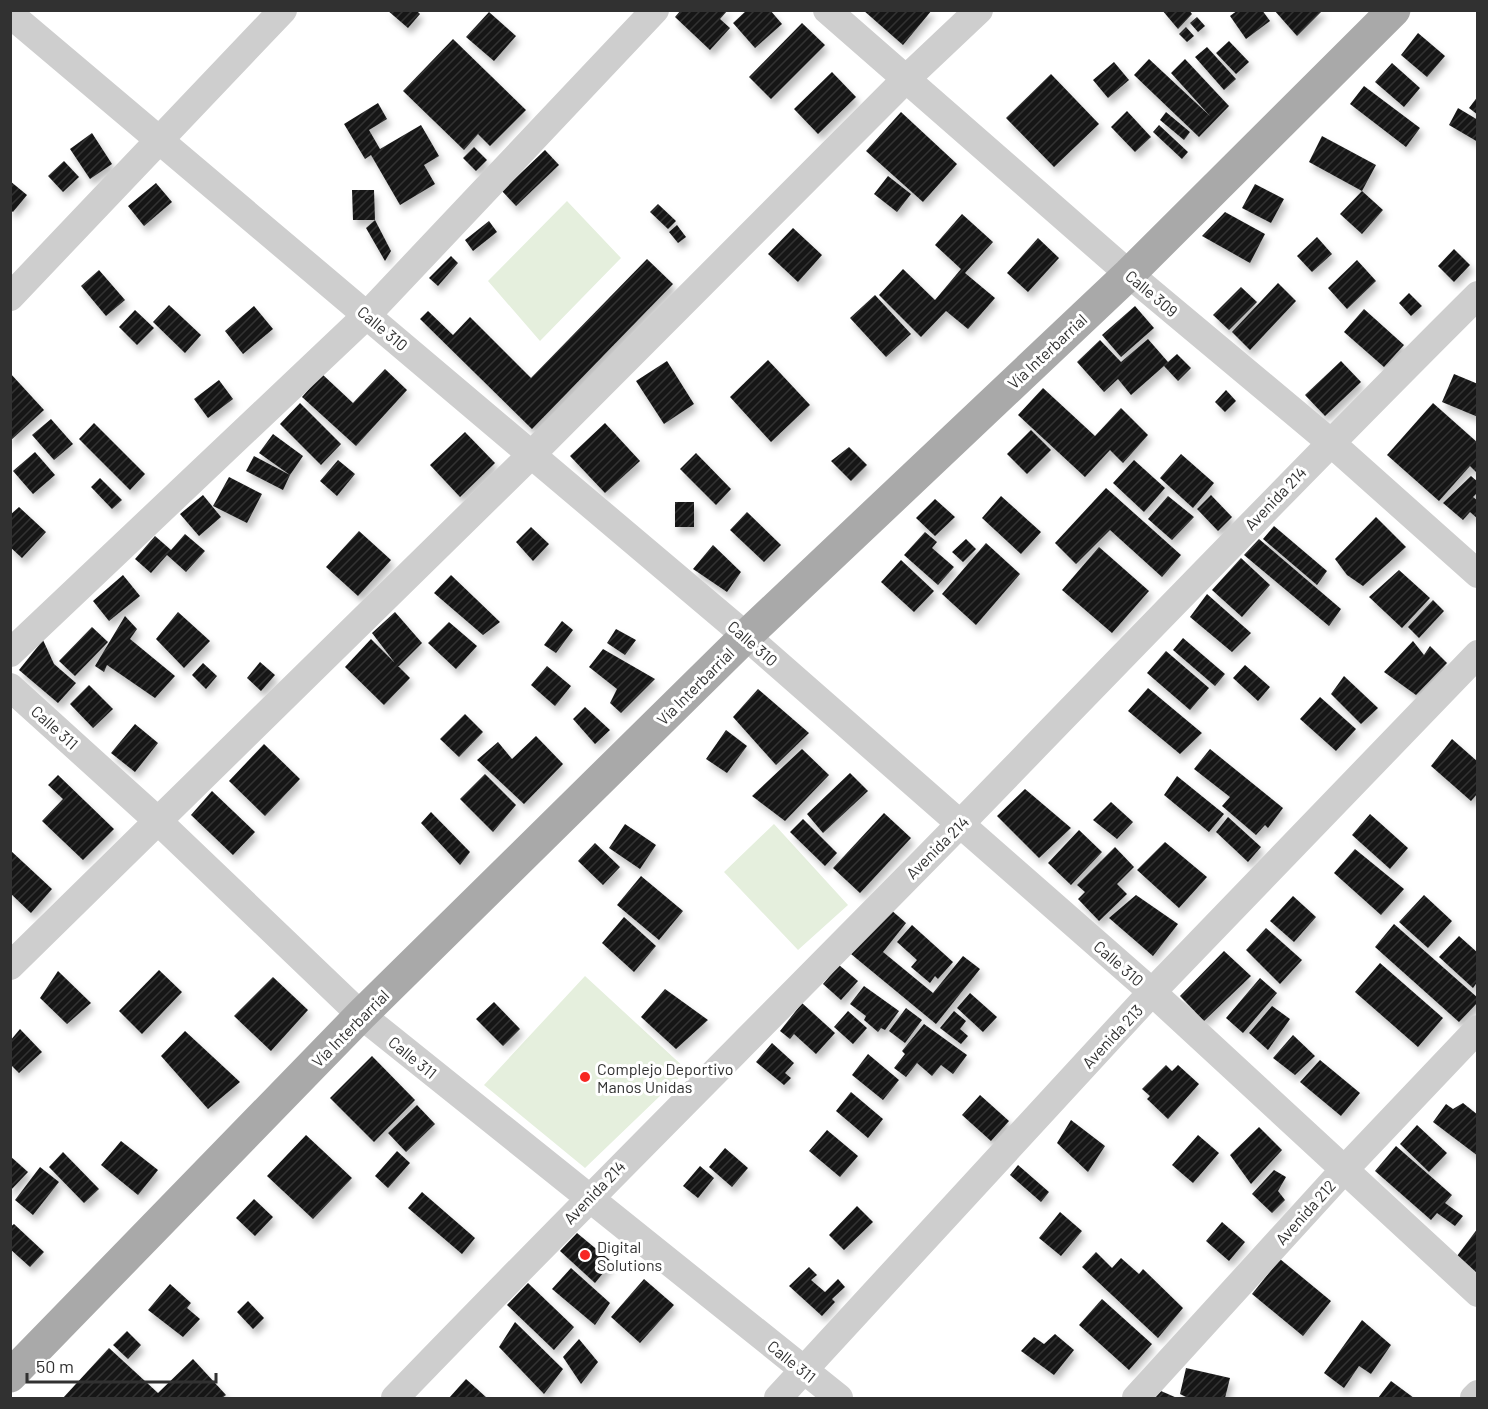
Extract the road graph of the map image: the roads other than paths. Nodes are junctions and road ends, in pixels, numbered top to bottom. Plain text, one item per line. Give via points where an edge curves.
1 (283, 10) edge
2 (655, 10) edge
3 (827, 10) edge
4 (979, 10) edge
5 (1394, 10) edge
6 (10, 14) edge
7 (906, 79) junction
8 (160, 142) junction
9 (1129, 274) junction
10 (1478, 295) edge
11 (10, 297) edge
12 (367, 315) junction
13 (1330, 442) junction
14 (532, 454) junction
15 (1478, 574) edge
16 (746, 636) junction
17 (10, 653) edge
18 (1478, 654) edge
19 (10, 687) edge
20 (158, 821) junction
21 (959, 825) junction
22 (10, 966) edge
23 (1152, 992) junction
24 (361, 1015) junction
25 (1478, 1029) edge
26 (1343, 1171) junction
27 (588, 1198) junction
28 (1478, 1293) edge
29 (804, 1371) junction
30 (10, 1376) edge
31 (1478, 1394) edge
32 (395, 1398) edge
33 (778, 1398) edge
34 (839, 1398) edge
35 (1136, 1398) edge
36 (1474, 1398) edge

1 - 8 street
2 - 12 street
3 - 7 street, Calle 309
4 - 7 street
5 - 9 main road, Vía Interbarrial
6 - 8 street, Calle 310
7 - 9 street, Calle 309
7 - 14 street
8 - 11 street
8 - 12 street, Calle 310
9 - 13 street, Calle 309
9 - 16 main road, Vía Interbarrial
10 - 13 street, Avenida 214
12 - 14 street, Calle 310
12 - 17 street
13 - 15 street, Calle 309
13 - 21 street, Avenida 214
14 - 16 street, Calle 310
14 - 20 street
16 - 21 street, Calle 310
16 - 24 main road, Vía Interbarrial
18 - 23 street, Avenida 213
19 - 20 street, Calle 311
20 - 22 street
20 - 24 street, Calle 311
21 - 23 street, Calle 310
21 - 27 street, Avenida 214
23 - 26 street, Calle 310
23 - 29 street, Avenida 213
24 - 27 street, Calle 311
24 - 30 main road, Vía Interbarrial
25 - 26 street, Avenida 212
26 - 28 street, Calle 310
26 - 35 street, Avenida 212
27 - 29 street, Calle 311
27 - 32 street, Avenida 214
29 - 33 street, Avenida 213
29 - 34 street, Calle 311
31 - 36 street

